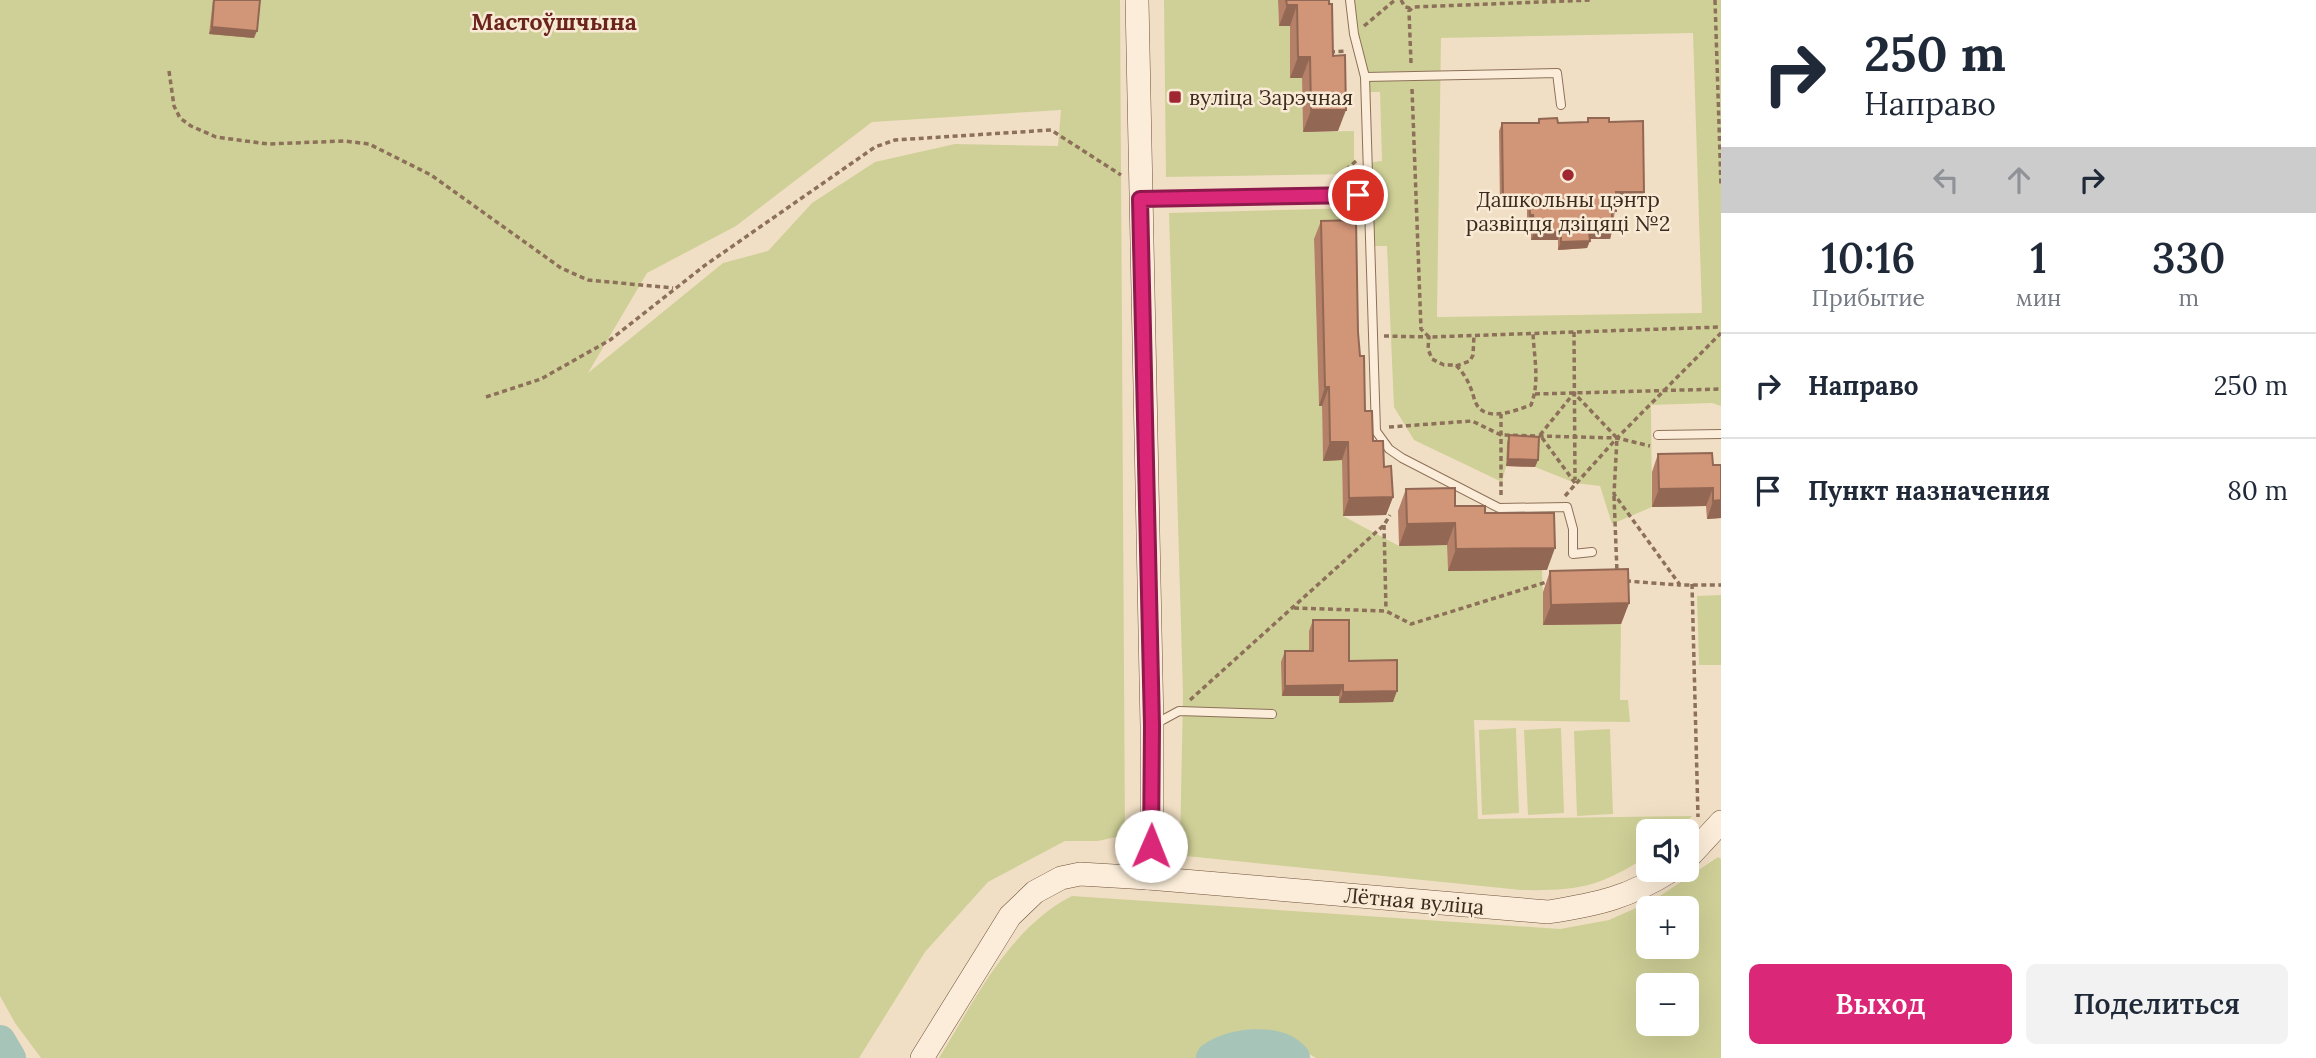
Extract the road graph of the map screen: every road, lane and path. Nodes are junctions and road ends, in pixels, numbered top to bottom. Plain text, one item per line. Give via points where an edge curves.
1 (1137, 0) edge
2 (1350, 0) edge
3 (1395, 0) edge
4 (1401, 0) edge
5 (1592, 0) edge
6 (1714, 0) edge
7 (1519, 1) edge
8 (1484, 2) edge
9 (1410, 8) junction
10 (1354, 34) junction
11 (1350, 51) dead end
12 (1325, 52) edge
13 (169, 72) dead end
14 (1411, 75) junction
15 (1365, 77) junction
16 (1718, 81) edge
17 (1561, 105) dead end
18 (1357, 159) dead end
19 (1329, 185) dead end
20 (1721, 187) edge
21 (1140, 193) junction
22 (1368, 194) junction
23 (1330, 204) dead end
24 (1359, 230) edge
25 (676, 288) junction
26 (1721, 327) edge
27 (1574, 332) junction
28 (1534, 333) junction
29 (1721, 333) edge
30 (1474, 335) junction
31 (1374, 336) junction
32 (1429, 337) junction
33 (1456, 366) junction
34 (1721, 389) edge
35 (1662, 391) junction
36 (1574, 393) junction
37 (1535, 394) junction
38 (486, 397) dead end
39 (1501, 414) junction
40 (1376, 428) junction
41 (1721, 434) edge
42 (1501, 435) junction
43 (1540, 435) junction
44 (1658, 435) dead end
45 (1574, 436) junction
46 (1617, 438) junction
47 (1652, 446) dead end
48 (1575, 483) junction
49 (1614, 494) junction
50 (1499, 508) junction
51 (1390, 515) edge
52 (1384, 525) junction
53 (1592, 552) dead end
54 (1555, 580) edge
55 (1680, 584) junction
56 (1692, 584) junction
57 (1721, 584) edge
58 (1292, 608) junction
59 (1386, 611) junction
60 (1179, 711) junction
61 (1272, 714) dead end
62 (1152, 726) junction
63 (1710, 820) edge
64 (1699, 839) edge
65 (1148, 878) junction
66 (1648, 882) edge
67 (922, 1058) edge

1 - 21 street
2 - 10 lane
3 - 10 path
4 - 9 path
5 - 7 path
6 - 16 path
7 - 8 path
8 - 9 path
9 - 14 path
10 - 15 lane
11 - 12 path
13 - 25 path via 180,118 216,137 268,144 369,144 431,175 561,268 588,280
14 - 15 lane
14 - 17 lane via 1557,73
14 - 32 path via 1421,328
15 - 22 lane
16 - 20 path
18 - 19 path
21 - 22 lane
21 - 25 path via 1051,130 895,140 875,147
21 - 62 street
22 - 31 lane
23 - 24 path
25 - 38 path via 598,347 541,379
26 - 27 path
27 - 28 path
27 - 36 path
28 - 30 path
28 - 37 path
29 - 35 path
30 - 32 path
30 - 33 path via 1470,362
31 - 32 path
31 - 40 lane
32 - 33 path via 1433,359
33 - 39 path via 1469,381 1482,410
34 - 35 path
35 - 36 path
35 - 46 path
36 - 37 path
36 - 43 path
36 - 45 path
36 - 46 path
37 - 39 path via 1531,405
39 - 42 path
40 - 42 path via 1472,421
40 - 50 lane via 1389,449 1402,458
41 - 44 lane
42 - 43 path
42 - 50 path
43 - 45 path
43 - 48 path
45 - 46 path
45 - 48 path
46 - 47 path
46 - 48 path
46 - 49 path
49 - 55 path
49 - 55 path via 1617,580
50 - 53 lane via 1567,508 1573,554
51 - 52 path
52 - 58 path
52 - 59 path
54 - 59 path via 1411,624
55 - 56 path
56 - 57 path
56 - 63 path
58 - 59 path
58 - 60 path
60 - 61 lane
60 - 62 lane
62 - 65 street
63 - 64 street
65 - 66 street, Лётная вуліца via 1548,912 1614,899
65 - 67 street, Лётная вуліца via 1080,874 1035,892 1010,916

